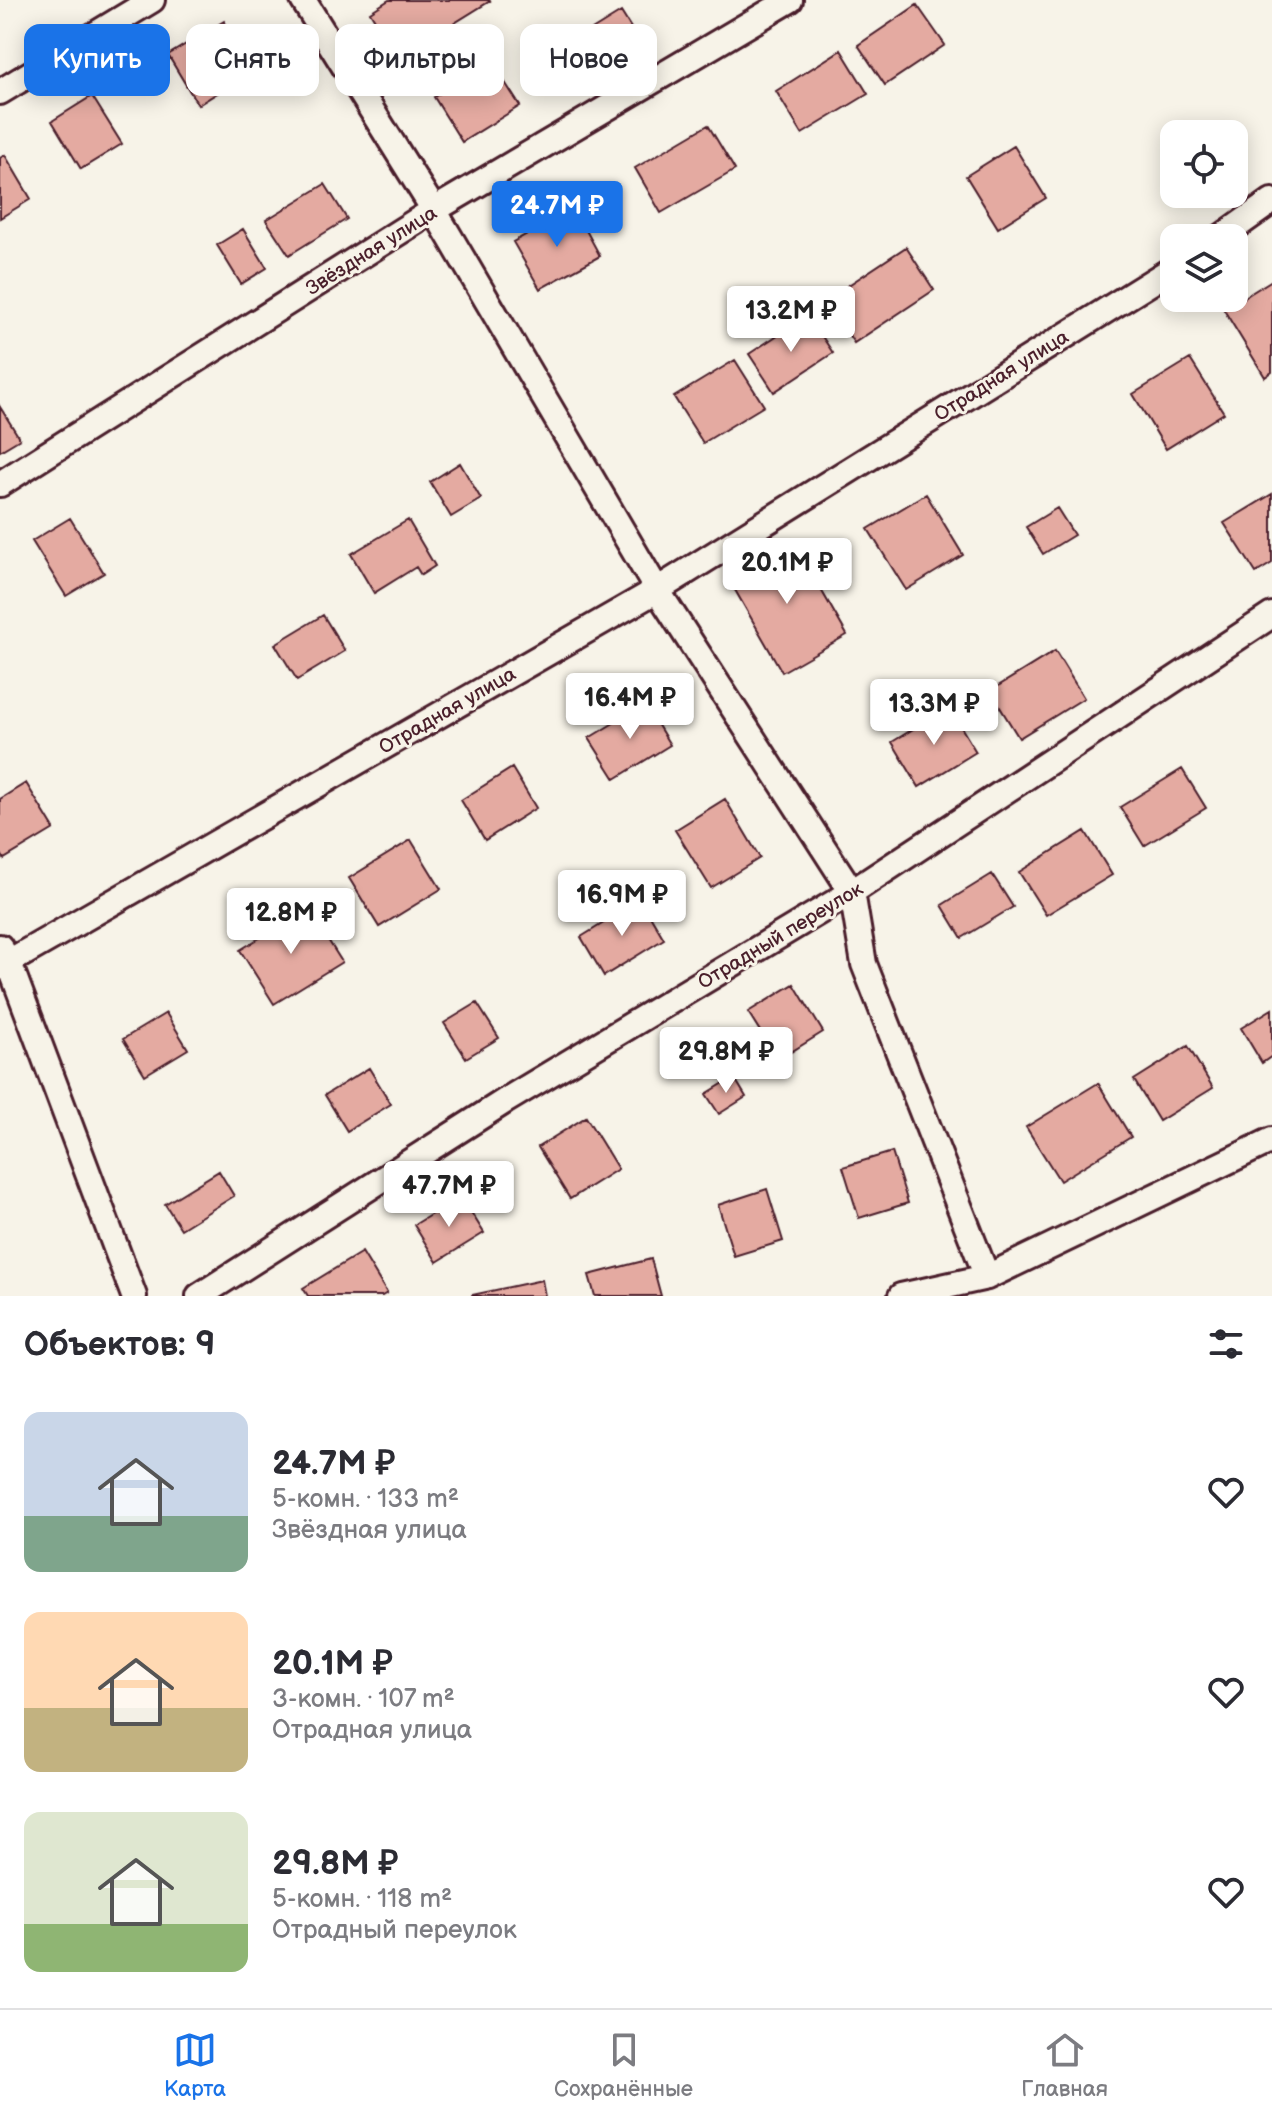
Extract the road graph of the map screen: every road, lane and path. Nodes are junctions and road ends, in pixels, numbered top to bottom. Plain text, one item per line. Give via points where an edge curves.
1 (152, 0) edge
2 (303, 0) edge
3 (790, 0) edge
4 (0, 92) edge
5 (1272, 201) edge
6 (434, 210) junction
7 (1240, 224) edge
8 (1160, 277) edge
9 (0, 484) edge
10 (657, 590) junction
11 (1272, 615) edge
12 (852, 892) junction
13 (3, 959) edge
14 (1272, 1140) edge
15 (987, 1277) junction
16 (134, 1296) edge
17 (199, 1296) edge
18 (901, 1296) edge

1 - 4 street
2 - 6 street
3 - 6 street, Звёздная улица
5 - 7 street
6 - 9 street, Звёздная улица
6 - 10 street
8 - 10 street, Отрадная улица
10 - 12 street
10 - 13 street, Отрадная улица
11 - 12 street, Отрадный переулок
12 - 15 street via 864,964
12 - 17 street, Отрадный переулок via 505,1101
13 - 16 street
14 - 15 street
15 - 18 street

